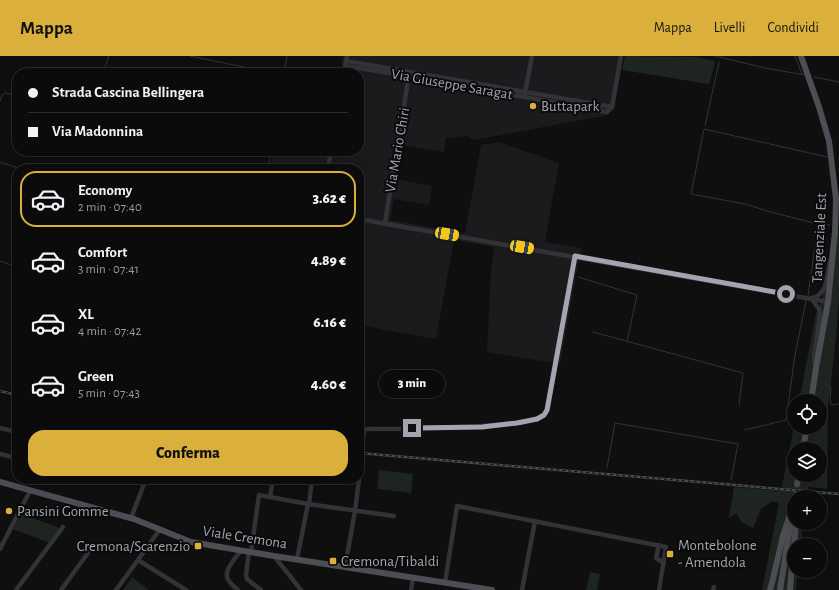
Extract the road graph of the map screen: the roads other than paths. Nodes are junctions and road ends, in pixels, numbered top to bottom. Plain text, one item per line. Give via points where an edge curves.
1 (532, 56) edge
2 (621, 56) edge
3 (801, 56) edge
4 (346, 61) edge
5 (410, 74) junction
6 (525, 92) junction
7 (612, 107) junction
8 (364, 220) edge
9 (384, 223) junction
10 (837, 232) edge
11 (833, 253) junction
12 (575, 256) junction
13 (811, 298) junction
14 (828, 302) junction
15 (816, 368) junction
16 (812, 394) edge
17 (0, 428) edge
18 (364, 429) edge
19 (12, 431) edge
20 (0, 454) edge
21 (12, 457) edge
22 (0, 482) edge
23 (144, 484) edge
24 (272, 484) edge
25 (311, 484) edge
26 (358, 484) edge
27 (30, 491) junction
28 (270, 497) junction
29 (308, 504) junction
30 (355, 510) junction
31 (394, 516) dead end
32 (131, 518) junction
33 (535, 521) junction
34 (787, 524) edge
35 (63, 527) dead end
36 (160, 529) junction
37 (790, 530) edge
38 (658, 545) junction
39 (94, 546) dead end
40 (0, 549) edge
41 (241, 550) junction
42 (250, 552) junction
43 (274, 556) junction
44 (297, 559) junction
45 (138, 560) junction
46 (664, 563) junction
47 (345, 566) junction
48 (413, 578) junction
49 (791, 578) edge
50 (445, 583) junction
51 (479, 589) edge
52 (16, 590) edge
53 (61, 590) edge
54 (116, 590) edge
55 (186, 590) edge
56 (238, 590) edge
57 (261, 590) edge
58 (301, 590) edge
59 (411, 590) edge
60 (492, 590) edge
61 (522, 590) edge
62 (659, 590) edge
63 (770, 590) edge
64 (780, 590) edge
65 (790, 590) edge

1 - 6 street
2 - 7 street
3 - 10 main road, Tangenziale Est via 820,107 829,141
4 - 5 street, Via Giuseppe Saragat
5 - 6 street, Via Giuseppe Saragat
5 - 7 street, Via Giuseppe Saragat via 607,112
5 - 9 street, Via Mario Chiri
6 - 7 street, Via Giuseppe Saragat
8 - 9 street
9 - 12 street
10 - 11 main road, Tangenziale Est
11 - 13 street via 825,288 822,294
11 - 14 main road, Tangenziale Est
12 - 13 street
12 - 18 street via 544,415 517,423 482,427
13 - 14 street
13 - 15 street via 819,308 820,314 814,357
14 - 15 main road, Tangenziale Est
15 - 16 main road, Tangenziale Est
17 - 19 street
20 - 21 street
22 - 27 main road, Viale Cremona
23 - 32 street
24 - 28 street
25 - 29 street
26 - 30 street
27 - 32 main road, Viale Cremona
27 - 40 street
28 - 29 street
28 - 42 street via 259,495
29 - 30 street
29 - 44 street
30 - 31 street
30 - 47 street
32 - 36 main road, Viale Cremona
33 - 38 street
33 - 50 street via 457,506
33 - 61 street
34 - 63 main road
35 - 52 street
36 - 41 main road, Viale Cremona via 192,542
36 - 45 street
37 - 64 main road
38 - 46 street via 656,558
38 - 46 street via 666,547
39 - 53 street
41 - 42 main road, Viale Cremona
41 - 56 street via 226,575 228,581
42 - 43 main road, Viale Cremona
42 - 57 street via 247,579
43 - 44 main road, Viale Cremona
43 - 58 street
44 - 47 main road, Viale Cremona
45 - 54 street
45 - 55 street
46 - 62 street
47 - 48 main road, Viale Cremona
48 - 50 main road, Viale Cremona
48 - 59 street
49 - 65 main road
50 - 51 main road, Viale Cremona
51 - 60 main road, Viale Cremona

